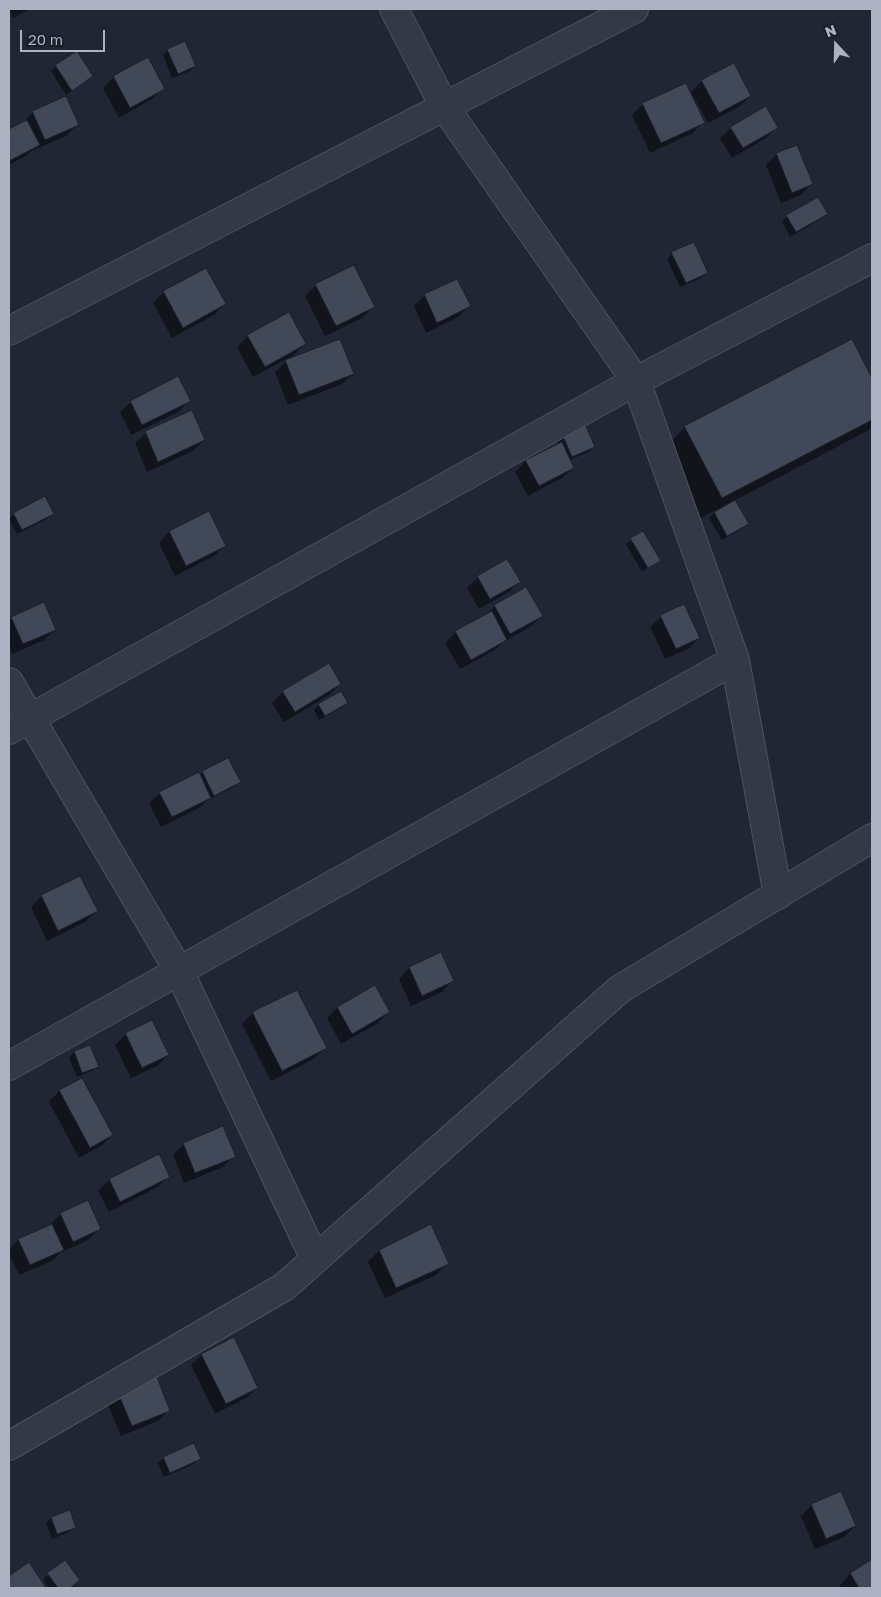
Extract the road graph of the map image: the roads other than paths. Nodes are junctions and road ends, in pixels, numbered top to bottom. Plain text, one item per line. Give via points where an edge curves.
1 (394, 9) edge
2 (634, 9) edge
3 (444, 106) junction
4 (872, 258) edge
5 (9, 331) edge
6 (636, 381) junction
7 (735, 660) junction
8 (9, 682) edge
9 (19, 724) edge
10 (872, 838) edge
11 (778, 895) junction
12 (179, 971) junction
13 (9, 1066) edge
14 (316, 1260) junction
15 (9, 1446) edge

1 - 3 street
2 - 3 street
3 - 5 street
3 - 6 street
4 - 6 street
6 - 7 street
6 - 9 street
7 - 11 street
7 - 12 street
8 - 9 street
9 - 12 street
10 - 11 street
11 - 14 street via 620,989
12 - 13 street
12 - 14 street
14 - 15 street via 284,1287

